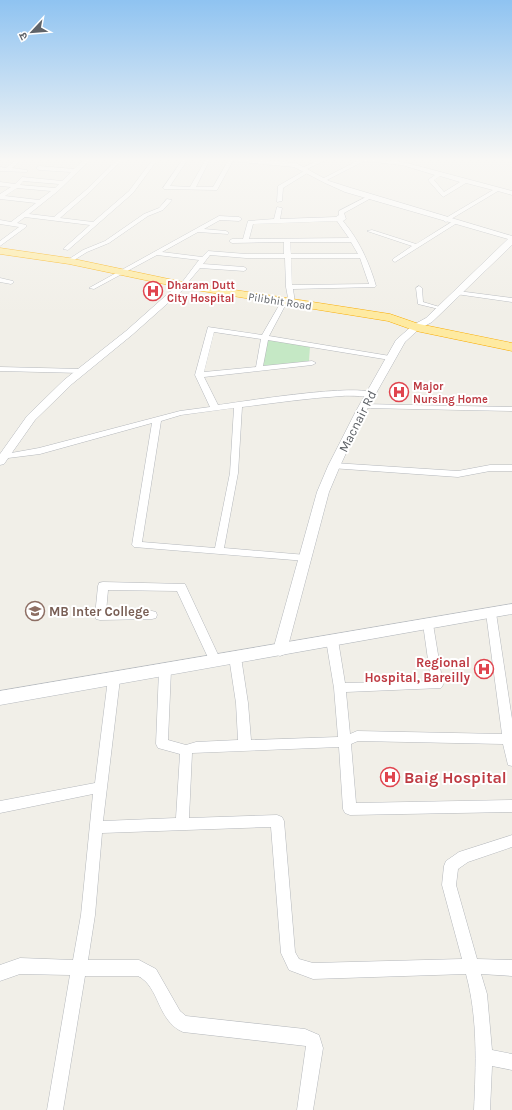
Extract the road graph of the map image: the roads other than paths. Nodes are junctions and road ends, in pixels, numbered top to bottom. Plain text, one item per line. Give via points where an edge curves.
1 (29, 211) edge
2 (65, 211) edge
3 (110, 211) edge
4 (156, 211) edge
5 (278, 211) edge
6 (342, 211) edge
7 (416, 211) edge
8 (461, 211) edge
9 (24, 215) junction
10 (340, 217) junction
11 (55, 219) junction
12 (239, 219) dead end
13 (446, 220) junction
14 (277, 221) junction
15 (0, 222) edge
16 (455, 222) junction
17 (12, 224) junction
18 (96, 224) junction
19 (198, 230) junction
20 (370, 231) dead end
21 (226, 233) dead end
22 (512, 239) edge
23 (354, 240) junction
24 (232, 241) dead end
25 (246, 241) junction
26 (287, 241) junction
27 (0, 244) edge
28 (417, 246) junction
29 (66, 249) dead end
30 (0, 252) edge
31 (157, 253) junction
32 (362, 256) junction
33 (288, 257) junction
34 (204, 259) junction
35 (395, 260) dead end
36 (68, 261) junction
37 (200, 266) junction
38 (244, 269) dead end
39 (119, 274) junction
40 (0, 280) edge
41 (11, 282) dead end
42 (182, 287) junction
43 (289, 287) junction
44 (92, 288) dead end
45 (419, 288) dead end
46 (458, 293) junction
47 (512, 300) edge
48 (286, 303) junction
49 (441, 309) junction
50 (416, 327) junction
51 (265, 337) junction
52 (512, 347) edge
53 (390, 358) junction
54 (312, 363) dead end
55 (0, 369) edge
56 (259, 369) junction
57 (81, 371) junction
58 (199, 375) junction
59 (371, 394) junction
60 (238, 405) junction
61 (364, 406) junction
62 (215, 408) junction
63 (512, 409) edge
64 (157, 419) junction
65 (1, 459) edge
66 (334, 466) junction
67 (512, 468) edge
68 (219, 551) junction
69 (306, 558) junction
70 (512, 609) edge
71 (491, 613) junction
72 (152, 615) dead end
73 (428, 624) junction
74 (332, 640) junction
75 (280, 650) junction
76 (235, 657) junction
77 (215, 661) junction
78 (165, 670) junction
79 (114, 679) junction
80 (340, 688) junction
81 (0, 698) edge
82 (509, 739) junction
83 (344, 742) junction
84 (245, 746) junction
85 (186, 750) junction
86 (512, 761) edge
87 (102, 787) junction
88 (512, 806) edge
89 (0, 807) edge
90 (182, 823) junction
91 (96, 827) junction
92 (512, 842) edge
93 (472, 966) junction
94 (80, 968) junction
95 (512, 968) edge
96 (0, 974) edge
97 (484, 1057) junction
98 (512, 1062) edge
99 (55, 1110) edge
100 (305, 1110) edge
101 (482, 1110) edge

1 - 9 street
2 - 11 street
3 - 18 street
4 - 36 street via 146,215 107,242
5 - 14 street
6 - 10 street
7 - 13 street
8 - 13 street
9 - 11 street
9 - 17 street
10 - 14 street
10 - 23 street
11 - 18 street
12 - 19 street via 219,218
13 - 16 street
14 - 25 street via 250,222
15 - 17 street
16 - 22 street
16 - 28 street
17 - 27 street via 24,226
18 - 29 street
19 - 21 street
19 - 31 street
20 - 28 street
22 - 46 street, Macnair Rd
23 - 26 street
23 - 32 street
24 - 25 street
25 - 26 street
26 - 33 street
28 - 35 street
30 - 36 highway
30 - 39 highway
31 - 34 street
31 - 39 street
32 - 33 street
32 - 43 street via 373,286
33 - 34 street via 208,253
33 - 43 street
34 - 37 street
36 - 39 highway
37 - 38 street
37 - 42 street
39 - 42 highway, Pilibhit Road
39 - 44 street
40 - 41 street
42 - 48 highway, Pilibhit Road
42 - 57 street
43 - 48 street
45 - 49 street via 420,302 423,305
46 - 47 street
46 - 49 street, Macnair Rd
48 - 50 highway, Pilibhit Road via 390,318
48 - 51 street
49 - 50 street, Macnair Rd
50 - 52 highway, Pilibhit Road
50 - 53 street, Macnair Rd via 401,340
51 - 53 street
51 - 56 street
51 - 58 street via 211,329
53 - 59 street, Macnair Rd
54 - 56 street
55 - 57 street
56 - 58 street
57 - 65 street via 31,418
58 - 62 street
59 - 60 street via 350,393
59 - 61 street, Macnair Rd
60 - 62 street
60 - 68 street via 234,473
61 - 63 street
61 - 66 street, Macnair Rd
62 - 64 street
64 - 65 street
64 - 68 street via 137,545
66 - 67 street via 458,474 490,468
66 - 69 street, Macnair Rd via 322,492
68 - 69 street
69 - 75 street, Macnair Rd
70 - 71 main road
71 - 73 main road
71 - 82 street
72 - 77 street via 100,616 103,586 181,587
73 - 74 main road
73 - 80 street via 437,685
74 - 75 main road
74 - 80 street
75 - 76 main road
76 - 77 main road
76 - 84 street
77 - 78 main road
78 - 79 main road
78 - 85 street via 162,744
79 - 81 main road
79 - 87 street
80 - 83 street
82 - 83 street via 357,736
82 - 86 street
83 - 84 street
83 - 88 street via 350,809
84 - 85 street
85 - 90 street
87 - 89 street
87 - 91 street
90 - 91 street
90 - 93 street via 277,821 288,953 294,965 313,971
91 - 94 street
92 - 93 street via 464,857 451,866 449,885
93 - 95 street
93 - 97 street via 480,994
94 - 96 street via 20,966
94 - 99 street
94 - 100 street via 139,968 151,974 174,1017 183,1024 306,1037 313,1041 315,1048
97 - 98 street
97 - 101 street

